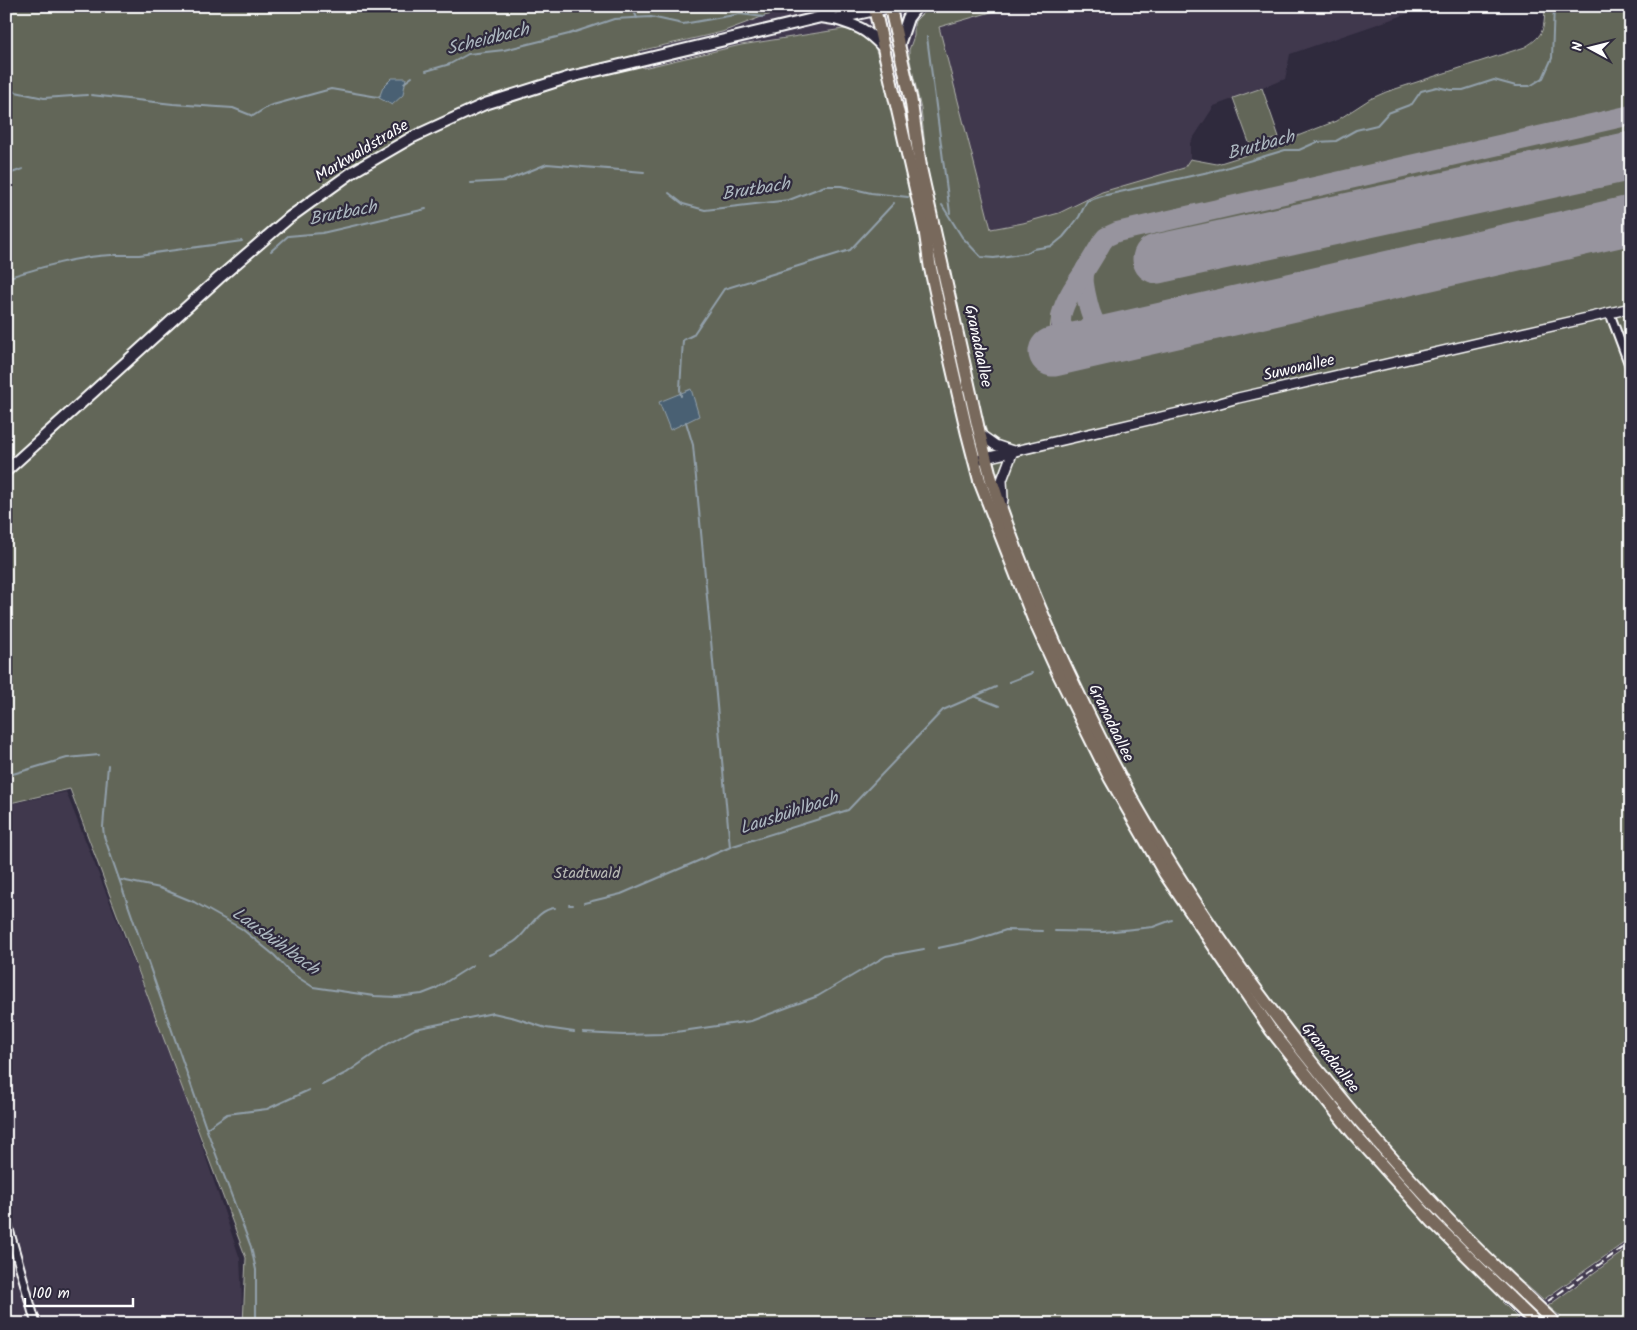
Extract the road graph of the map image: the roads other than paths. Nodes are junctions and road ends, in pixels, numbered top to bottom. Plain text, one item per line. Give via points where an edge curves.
1 (836, 6) edge
2 (917, 6) edge
3 (893, 7) edge
4 (874, 8) edge
5 (821, 17) junction
6 (834, 19) junction
7 (899, 45) junction
8 (883, 47) junction
9 (1631, 308) edge
10 (1610, 314) junction
11 (1631, 370) edge
12 (980, 435) junction
13 (1013, 451) junction
14 (986, 457) junction
15 (974, 460) junction
16 (6, 471) edge
17 (986, 480) junction
18 (1001, 510) junction
19 (6, 1219) edge
20 (9, 1239) edge
21 (1555, 1323) edge
22 (36, 1324) edge
23 (1537, 1324) edge

1 - 5 main road, Markwaldstraße
2 - 7 main road via 908,18
3 - 4 main road, Markwaldstraße
3 - 7 main road, Granadaallee
4 - 6 main road, Markwaldstraße
4 - 8 main road, Granadaallee
5 - 6 main road, Markwaldstraße
5 - 16 main road, Markwaldstraße via 524,90 444,122 389,150 290,217
6 - 8 main road via 857,25
7 - 12 main road, Granadaallee via 915,120 921,170
8 - 15 main road, Granadaallee
9 - 10 street, Suwonallee
10 - 11 street
10 - 13 street, Suwonallee
12 - 13 street
12 - 14 main road, Granadaallee
13 - 14 street, Suwonallee
13 - 18 street via 1002,480
14 - 15 street, Suwonallee
14 - 17 main road, Granadaallee
15 - 17 main road, Granadaallee
17 - 18 main road, Granadaallee
17 - 23 main road, Granadaallee, bridge via 1033,618 1110,778 1165,874 1272,1030 1353,1133 1433,1222
18 - 21 main road, Granadaallee, bridge via 1046,623 1090,719 1145,821 1202,913 1280,1022 1373,1138 1487,1260
19 - 20 street
20 - 22 street

